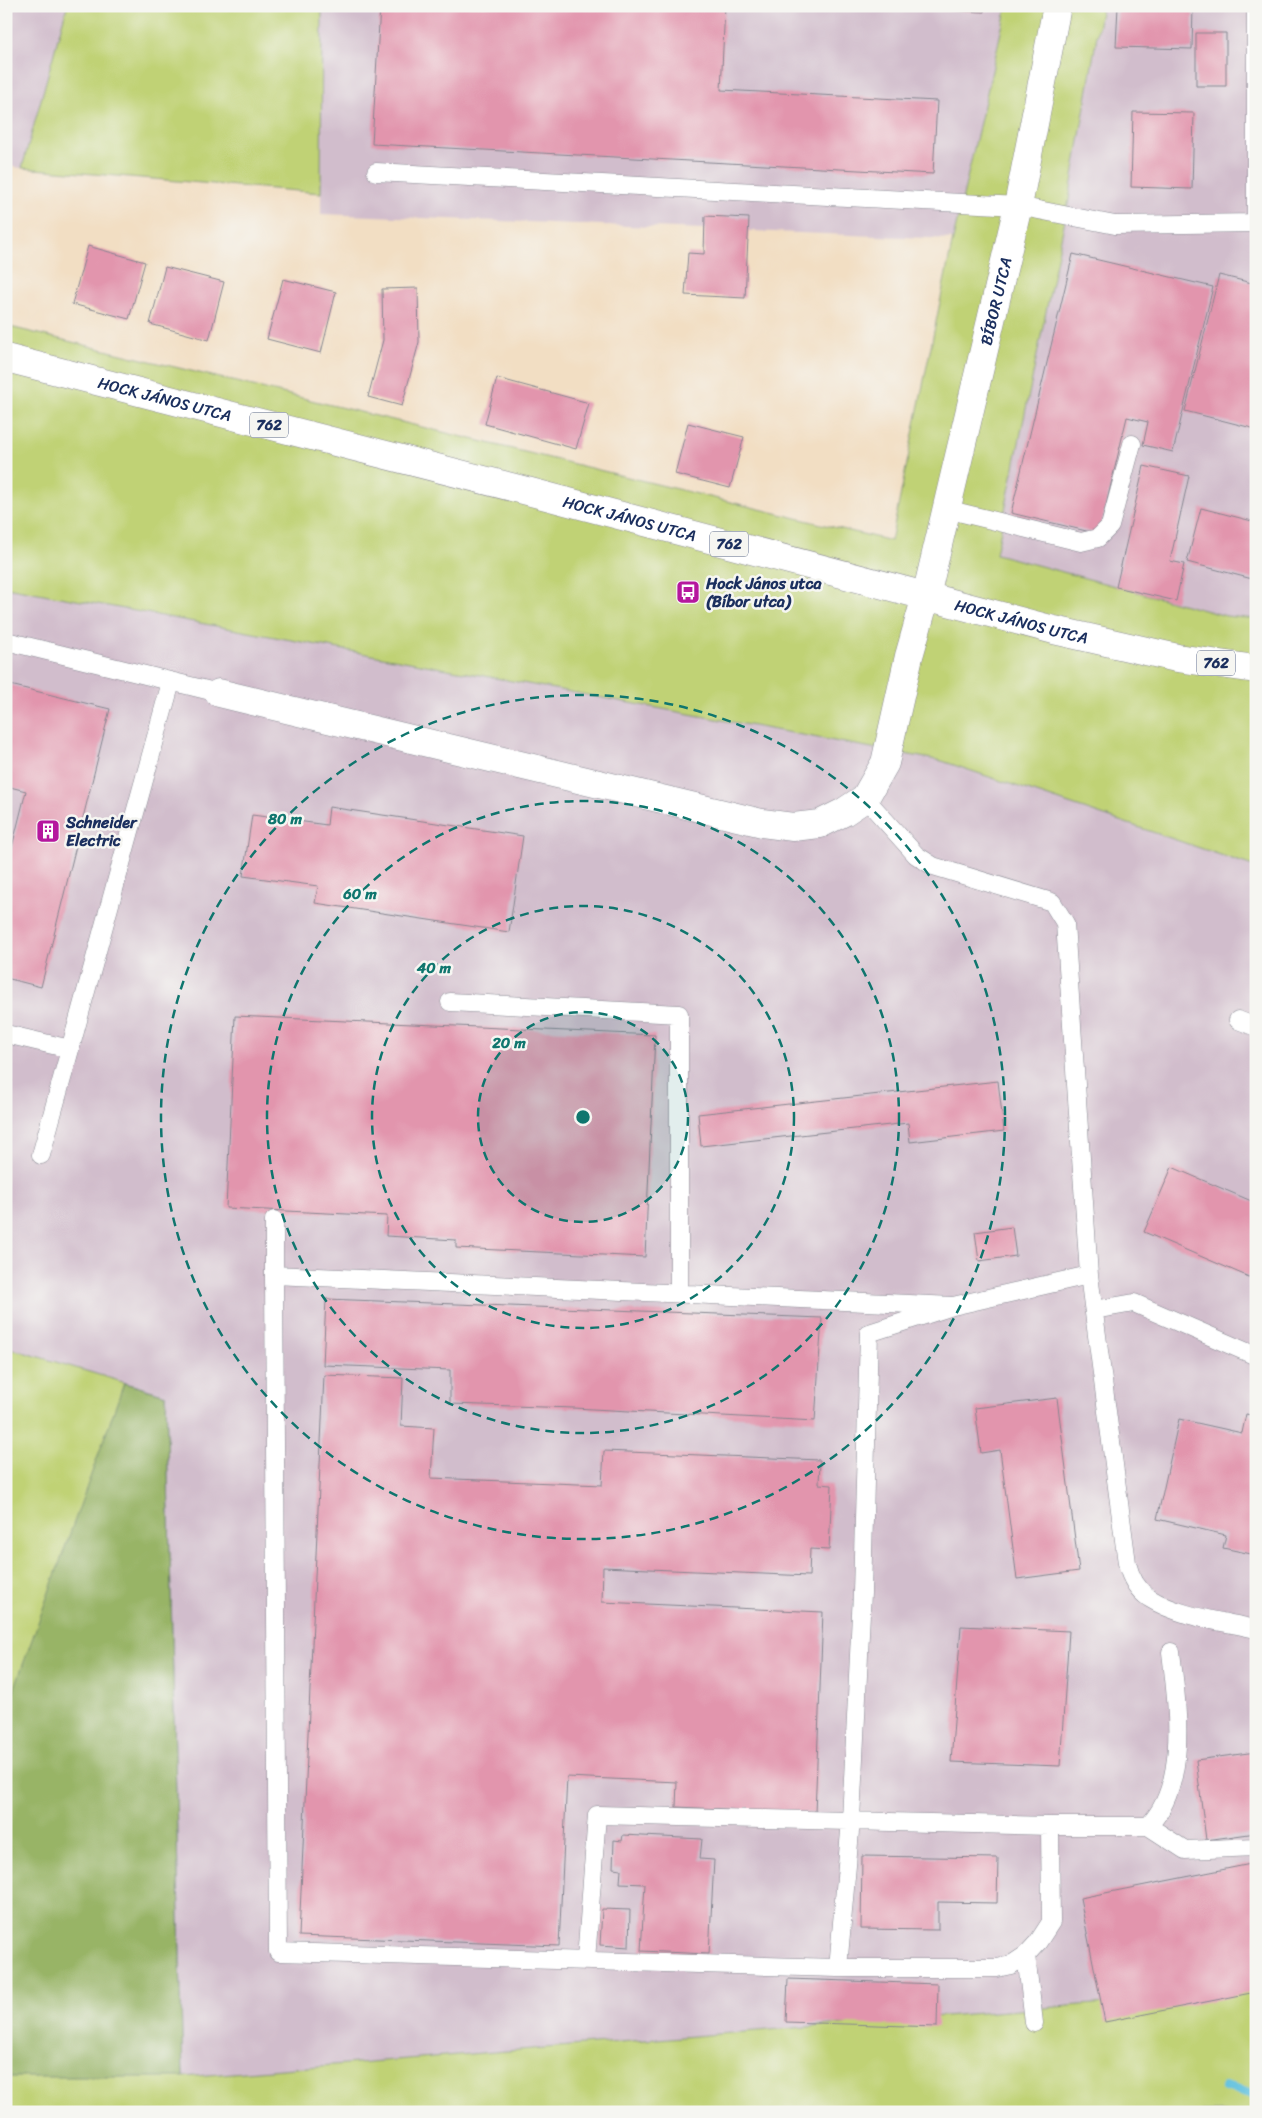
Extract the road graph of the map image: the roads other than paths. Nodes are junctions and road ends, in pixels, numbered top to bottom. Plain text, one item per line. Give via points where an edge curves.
1 (1057, 6) edge
2 (1256, 12) edge
3 (376, 172) dead end
4 (1018, 206) junction
5 (1256, 223) edge
6 (6, 358) edge
7 (1132, 444) dead end
8 (946, 509) junction
9 (926, 596) junction
10 (6, 641) edge
11 (1256, 669) edge
12 (170, 682) junction
13 (219, 693) joint
14 (865, 798) junction
15 (450, 1002) dead end
16 (1238, 1020) dead end
17 (1256, 1027) edge
18 (6, 1034) edge
19 (70, 1049) junction
20 (40, 1155) dead end
21 (274, 1220) dead end
22 (274, 1275) junction
23 (1089, 1275) junction
24 (679, 1293) junction
25 (953, 1306) junction
26 (1094, 1310) junction
27 (1256, 1356) edge
28 (1256, 1629) edge
29 (1171, 1652) dead end
30 (851, 1820) junction
31 (1050, 1826) junction
32 (1148, 1826) junction
33 (1256, 1847) edge
34 (1026, 1955) junction
35 (586, 1960) junction
36 (838, 1968) junction
37 (1034, 2023) dead end

1 - 4 street, BÍBOR UTCA
2 - 5 lane
3 - 4 lane
4 - 5 lane via 1115,225
4 - 8 street, BÍBOR UTCA
6 - 9 street, HOCK JÁNOS UTCA / 762
7 - 8 lane via 1110,526 1098,538 1081,542
8 - 9 street, BÍBOR UTCA
9 - 11 street, HOCK JÁNOS UTCA / 762 via 1177,658
9 - 14 street, BÍBOR UTCA via 885,764
10 - 12 lane
12 - 13 lane
12 - 19 lane
13 - 14 street via 762,823 794,827 820,824
14 - 23 lane via 916,855 933,866 1052,902 1065,923
15 - 24 lane via 679,1014
16 - 17 lane
18 - 19 lane
19 - 20 lane
21 - 22 lane
22 - 24 lane
22 - 35 lane via 278,1952
23 - 25 lane
23 - 26 lane
24 - 25 lane
25 - 30 lane via 869,1333 862,1594
26 - 27 lane via 1134,1303
26 - 28 lane via 1130,1576 1148,1597 1162,1604
29 - 32 lane via 1178,1719 1175,1755 1168,1793
30 - 31 lane
30 - 35 lane via 597,1815
30 - 36 lane
31 - 32 lane
31 - 34 lane via 1051,1922
32 - 33 lane via 1185,1850
34 - 36 lane via 1011,1965 997,1968
34 - 37 lane
35 - 36 lane

